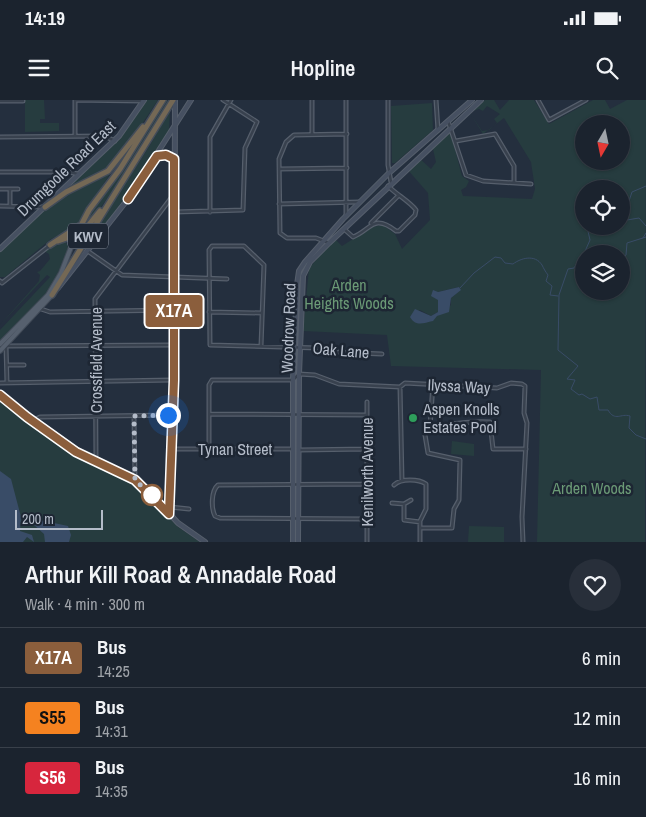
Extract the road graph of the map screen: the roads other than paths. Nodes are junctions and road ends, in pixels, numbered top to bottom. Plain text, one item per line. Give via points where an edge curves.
1 (75, 100) edge
2 (162, 100) edge
3 (174, 100) edge
4 (191, 100) edge
5 (223, 100) edge
6 (231, 100) edge
7 (312, 100) edge
8 (346, 100) edge
9 (388, 100) edge
10 (436, 100) edge
11 (472, 100) edge
12 (480, 100) edge
13 (538, 100) edge
14 (584, 100) edge
15 (0, 101) edge
16 (23, 101) dead end
17 (143, 101) edge
18 (229, 104) junction
19 (448, 121) junction
20 (452, 126) junction
21 (174, 128) junction
22 (438, 130) junction
23 (312, 134) junction
24 (347, 134) junction
25 (75, 136) junction
26 (0, 137) edge
27 (114, 140) junction
28 (456, 141) junction
29 (157, 156) junction
30 (174, 159) junction
31 (347, 168) junction
32 (279, 169) junction
33 (0, 172) edge
34 (389, 173) junction
35 (78, 174) junction
36 (125, 179) junction
37 (4, 183) dead end
38 (514, 183) junction
39 (389, 184) junction
40 (531, 184) dead end
41 (0, 189) edge
42 (5, 189) junction
43 (10, 189) junction
44 (18, 189) dead end
45 (174, 194) junction
46 (398, 196) junction
47 (346, 202) junction
48 (360, 202) junction
49 (279, 204) junction
50 (0, 206) edge
51 (10, 206) junction
52 (44, 207) junction
53 (174, 212) junction
54 (210, 212) junction
55 (346, 216) junction
56 (81, 224) junction
57 (370, 224) junction
58 (344, 229) junction
59 (75, 237) junction
60 (58, 241) junction
61 (323, 241) junction
62 (329, 243) junction
63 (50, 245) junction
64 (0, 249) edge
65 (70, 250) junction
66 (89, 252) junction
67 (115, 271) junction
68 (174, 277) junction
69 (209, 279) junction
70 (227, 279) dead end
71 (1, 282) edge
72 (52, 295) junction
73 (41, 309) junction
74 (174, 310) junction
75 (94, 311) junction
76 (209, 312) junction
77 (262, 313) junction
78 (0, 344) edge
79 (174, 345) junction
80 (6, 346) junction
81 (95, 346) junction
82 (261, 346) junction
83 (294, 347) junction
84 (300, 347) junction
85 (0, 351) edge
86 (382, 354) dead end
87 (7, 365) junction
88 (24, 365) dead end
89 (298, 374) junction
90 (174, 380) junction
91 (293, 380) junction
92 (95, 382) junction
93 (0, 383) edge
94 (7, 383) junction
95 (433, 384) junction
96 (400, 387) junction
97 (0, 395) edge
98 (367, 402) dead end
99 (209, 414) junction
100 (173, 415) junction
101 (367, 415) junction
102 (96, 416) junction
103 (134, 416) junction
104 (293, 416) junction
105 (298, 416) junction
106 (34, 420) junction
107 (430, 426) junction
108 (172, 449) junction
109 (209, 449) junction
110 (367, 449) junction
111 (526, 449) junction
112 (295, 450) junction
113 (96, 462) junction
114 (135, 480) junction
115 (402, 480) junction
116 (295, 484) junction
117 (367, 484) junction
118 (394, 485) dead end
119 (411, 500) dead end
120 (392, 503) dead end
121 (404, 504) junction
122 (170, 507) junction
123 (189, 509) dead end
124 (169, 514) junction
125 (292, 519) junction
126 (298, 519) junction
127 (367, 519) junction
128 (420, 522) junction
129 (420, 528) junction
130 (205, 542) edge
131 (293, 542) edge
132 (298, 542) edge
133 (368, 542) edge
134 (420, 542) edge
135 (523, 542) edge

1 - 17 street
1 - 25 street
2 - 52 highway via 108,172 66,192
2 - 56 highway, KWV
3 - 21 street
3 - 36 highway, KWV
4 - 21 street
5 - 18 street
6 - 18 street
7 - 23 street
8 - 24 street
9 - 34 street
10 - 22 street
11 - 19 street, Woodrow Road
12 - 20 street, Woodrow Road
13 - 14 street via 549,120
15 - 16 street
17 - 27 street, Drumgoole Road East via 130,123
18 - 54 street via 210,137
18 - 54 street via 257,122 244,148 243,210
19 - 20 street
19 - 22 street, Woodrow Road
20 - 28 street
20 - 39 street, Woodrow Road
21 - 29 street
21 - 30 street
22 - 34 street, Woodrow Road
23 - 24 street
23 - 32 street via 296,134 290,138 280,154
24 - 31 street
25 - 26 street
25 - 27 street via 105,136
27 - 35 street, Drumgoole Road East
28 - 38 street via 466,175 483,181
28 - 38 street via 494,134 514,166
29 - 30 street via 166,155
29 - 66 street
30 - 45 street
31 - 32 street
31 - 47 street
32 - 49 street
33 - 35 street
34 - 39 street
34 - 48 street, Woodrow Road
35 - 52 street, Drumgoole Road East
36 - 59 highway via 85,231
36 - 72 highway, KWV
37 - 42 street
38 - 40 street
39 - 46 street
39 - 58 street, Woodrow Road
41 - 42 street
42 - 43 street
43 - 44 street
43 - 51 street
45 - 53 street
45 - 67 street, Crossfield Avenue
46 - 57 street
46 - 57 street via 416,209 416,215 398,231 385,224
47 - 48 street
47 - 49 street
47 - 55 street
48 - 55 street, Woodrow Road
49 - 61 street via 279,229 283,236
50 - 51 street
51 - 52 street
52 - 64 street, Drumgoole Road East
53 - 54 street
53 - 68 street
55 - 61 street, Woodrow Road
56 - 59 highway, KWV
56 - 63 highway
57 - 58 street via 354,237
58 - 62 street, Woodrow Road
59 - 60 highway
59 - 65 main road
60 - 63 main road
60 - 65 main road via 67,241
61 - 62 street
61 - 83 street, Woodrow Road via 299,271
62 - 84 street, Woodrow Road via 310,262 303,276
63 - 71 street
65 - 78 main road via 48,296
66 - 67 street
66 - 72 street
67 - 68 street via 124,276
67 - 75 street, Crossfield Avenue via 97,296
68 - 69 street
68 - 74 street
69 - 70 street
69 - 76 street
69 - 77 street via 210,247 244,246 264,265
72 - 73 main road
73 - 75 street via 50,312
73 - 80 main road
74 - 75 street
74 - 79 street
75 - 81 street, Crossfield Avenue
76 - 77 street
76 - 82 street, Oak Lane via 210,345
77 - 82 street
79 - 81 street
79 - 90 street
80 - 81 street
80 - 85 main road
80 - 87 street
81 - 92 street, Crossfield Avenue
82 - 83 street, Oak Lane
83 - 84 street, Oak Lane
83 - 91 street, Woodrow Road
84 - 86 street, Oak Lane
84 - 89 street, Woodrow Road
87 - 88 street
87 - 94 street
89 - 91 street
89 - 96 street, Ilyssa Way via 315,375 339,384
89 - 105 street, Woodrow Road
90 - 92 street
90 - 100 street
91 - 99 street via 212,380 209,385
91 - 104 street, Woodrow Road
92 - 94 street
92 - 102 street, Crossfield Avenue
93 - 94 street
95 - 96 street, Ilyssa Way via 405,383
95 - 107 street
95 - 111 street, Ilyssa Way via 497,388 511,383 523,384
96 - 115 street
97 - 106 street
98 - 101 street, Kenilworth Avenue
99 - 104 street
99 - 109 street
100 - 103 street
100 - 108 street
101 - 105 street
101 - 110 street, Kenilworth Avenue
102 - 103 street
102 - 106 street via 40,417
102 - 113 street, Crossfield Avenue
103 - 114 street
104 - 105 street
104 - 112 street, Woodrow Road
105 - 112 street, Woodrow Road
106 - 113 street via 76,452
107 - 111 street via 441,427 451,422 490,422 493,449
107 - 129 street via 425,429 428,453 460,460 459,500 454,508 451,529
108 - 109 street, Tynan Street
108 - 122 street
109 - 112 street, Tynan Street
110 - 112 street, Tynan Street
110 - 117 street, Kenilworth Avenue
111 - 135 street, Ilyssa Way via 522,494
112 - 116 street, Woodrow Road
113 - 114 street
114 - 124 street
115 - 118 street
115 - 128 street via 426,484 426,512
116 - 117 street
116 - 125 street, Woodrow Road
116 - 125 street via 218,484 213,491 213,511 220,518
116 - 126 street, Woodrow Road
117 - 127 street, Kenilworth Avenue
119 - 121 street
120 - 121 street
121 - 128 street via 404,520
122 - 123 street
122 - 124 street
124 - 130 street
125 - 126 street
125 - 131 street, Woodrow Road
126 - 127 street
126 - 132 street, Woodrow Road
127 - 133 street, Kenilworth Avenue
128 - 129 street
129 - 134 street

